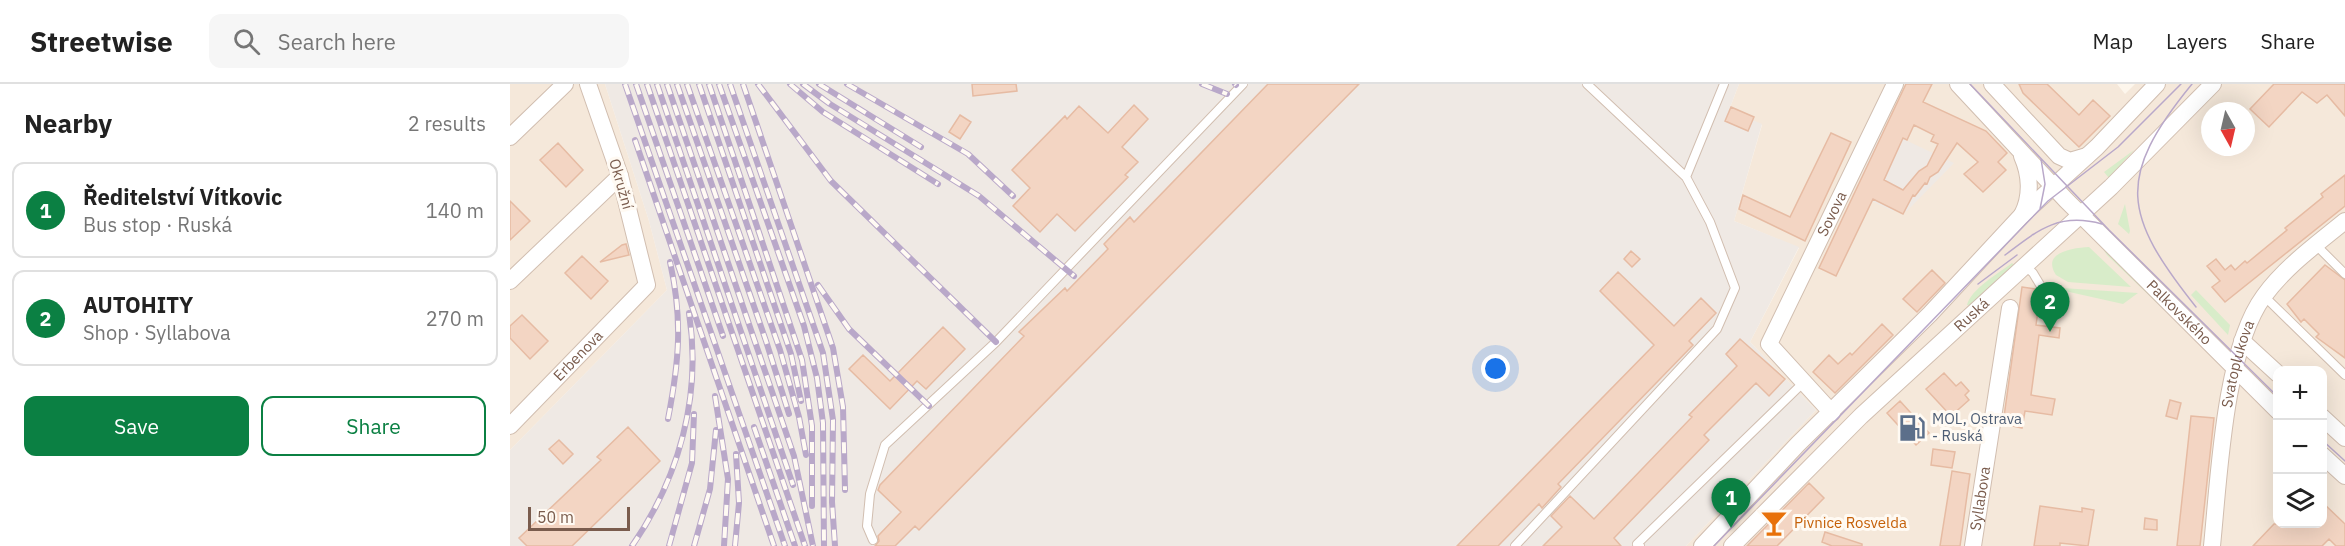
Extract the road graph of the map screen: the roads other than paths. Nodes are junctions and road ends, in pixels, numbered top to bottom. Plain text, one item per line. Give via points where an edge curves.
1 (565, 84) edge
2 (588, 84) edge
3 (1243, 84) edge
4 (1587, 84) edge
5 (1724, 84) edge
6 (1895, 84) edge
7 (1958, 84) edge
8 (1992, 84) edge
9 (2157, 84) edge
10 (2213, 84) edge
11 (510, 137) edge
12 (2014, 145) junction
13 (2054, 152) junction
14 (2089, 155) junction
15 (620, 176) junction
16 (1686, 177) junction
17 (2058, 183) junction
18 (2066, 200) junction
19 (2081, 215) junction
20 (2022, 216) junction
21 (2345, 221) edge
22 (2111, 245) junction
23 (2316, 245) junction
24 (2046, 247) junction
25 (2025, 266) junction
26 (2345, 274) edge
27 (510, 280) edge
28 (647, 285) joint
29 (2264, 296) junction
30 (2051, 303) dead end
31 (2010, 308) dead end
32 (2242, 340) junction
33 (2236, 369) junction
34 (2273, 370) edge
35 (2345, 375) edge
36 (1803, 382) junction
37 (2273, 407) edge
38 (1832, 413) junction
39 (2325, 420) edge
40 (510, 426) edge
41 (2345, 438) edge
42 (2327, 460) edge
43 (2345, 476) edge
44 (873, 540) dead end
45 (1515, 546) edge
46 (1640, 546) edge
47 (1702, 546) edge
48 (1732, 546) edge
49 (1973, 546) edge
50 (2212, 546) edge

1 - 11 street
2 - 15 street, Okružní
3 - 44 lane via 996,342 885,445 870,494 867,526
4 - 16 lane
5 - 16 lane
6 - 36 street, Sovova via 1769,344
7 - 12 street, Palkovského
8 - 13 street
9 - 14 street, Ruská
10 - 19 street, Ruská
12 - 17 street, Palkovského
12 - 20 street via 2028,178 2029,197
13 - 14 street via 2070,161
13 - 17 street via 2062,165
14 - 17 street, Ruská
15 - 27 street
15 - 28 street, Okružní
16 - 45 lane via 1710,222 1735,288 1717,329
17 - 18 street, Palkovského
17 - 20 street, Ruská
18 - 19 street, Palkovského
18 - 24 street via 2065,214
19 - 22 street, Palkovského
19 - 24 street, Ruská
20 - 38 street, Ruská
21 - 23 street, Svatoplukova
22 - 24 street via 2082,235 2061,238
22 - 33 street, Palkovského
23 - 26 lane
23 - 29 street, Svatoplukova
24 - 25 street, Ruská
25 - 30 lane
25 - 48 street, Ruská via 1861,416
28 - 40 street, Erbenova
29 - 32 street, Svatoplukova
29 - 35 lane
31 - 49 street, Syllabova
32 - 33 street, Svatoplukova
32 - 34 street
33 - 37 street, Palkovského
33 - 50 street, Svatoplukova
36 - 38 street
36 - 46 lane via 1637,544
38 - 47 street, Ruská
39 - 41 street
42 - 43 street

